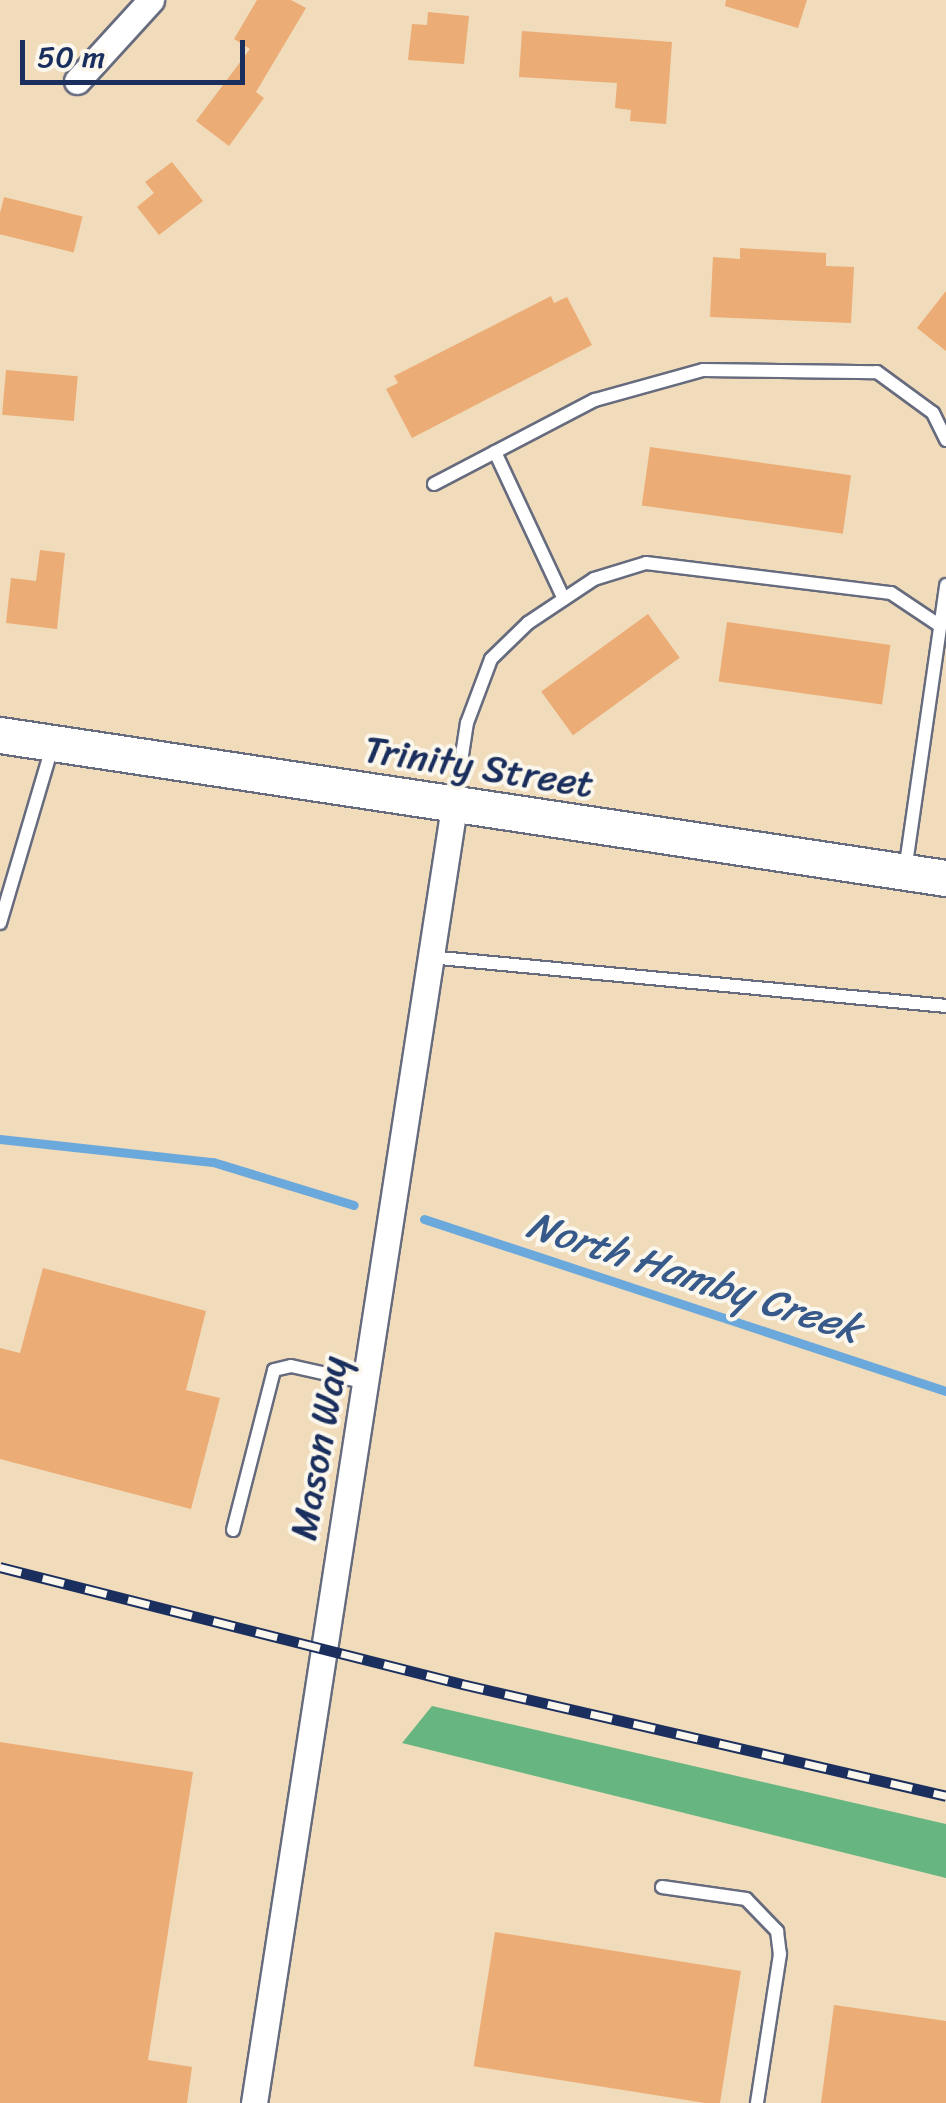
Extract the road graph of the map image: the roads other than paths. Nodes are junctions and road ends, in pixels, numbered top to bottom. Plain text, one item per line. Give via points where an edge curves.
1 (151, 0) edge
2 (77, 81) dead end
3 (946, 440) edge
4 (495, 452) junction
5 (434, 484) dead end
6 (946, 585) edge
7 (564, 599) junction
8 (940, 625) junction
9 (0, 735) edge
10 (53, 743) junction
11 (454, 806) junction
12 (904, 873) junction
13 (946, 878) edge
14 (0, 922) edge
15 (429, 957) junction
16 (946, 1006) edge
17 (370, 1383) junction
18 (233, 1530) dead end
19 (662, 1886) dead end
20 (254, 2103) edge
21 (756, 2103) edge

1 - 2 street
3 - 4 lane via 933,413 877,372 703,370 595,400
4 - 5 lane
4 - 7 lane
6 - 8 lane
7 - 8 lane via 594,579 646,563 891,593
7 - 11 lane via 490,659 467,722
8 - 12 lane
9 - 10 street, Trinity Street
10 - 11 street, Trinity Street
10 - 14 lane
11 - 12 street, Trinity Street
11 - 15 street, Mason Way
12 - 13 street, Trinity Street
15 - 16 lane
15 - 17 street, Mason Way
17 - 18 lane via 291,1366 274,1370
17 - 20 street, Mason Way via 320,1648
19 - 21 lane via 746,1899 777,1930 780,1954

